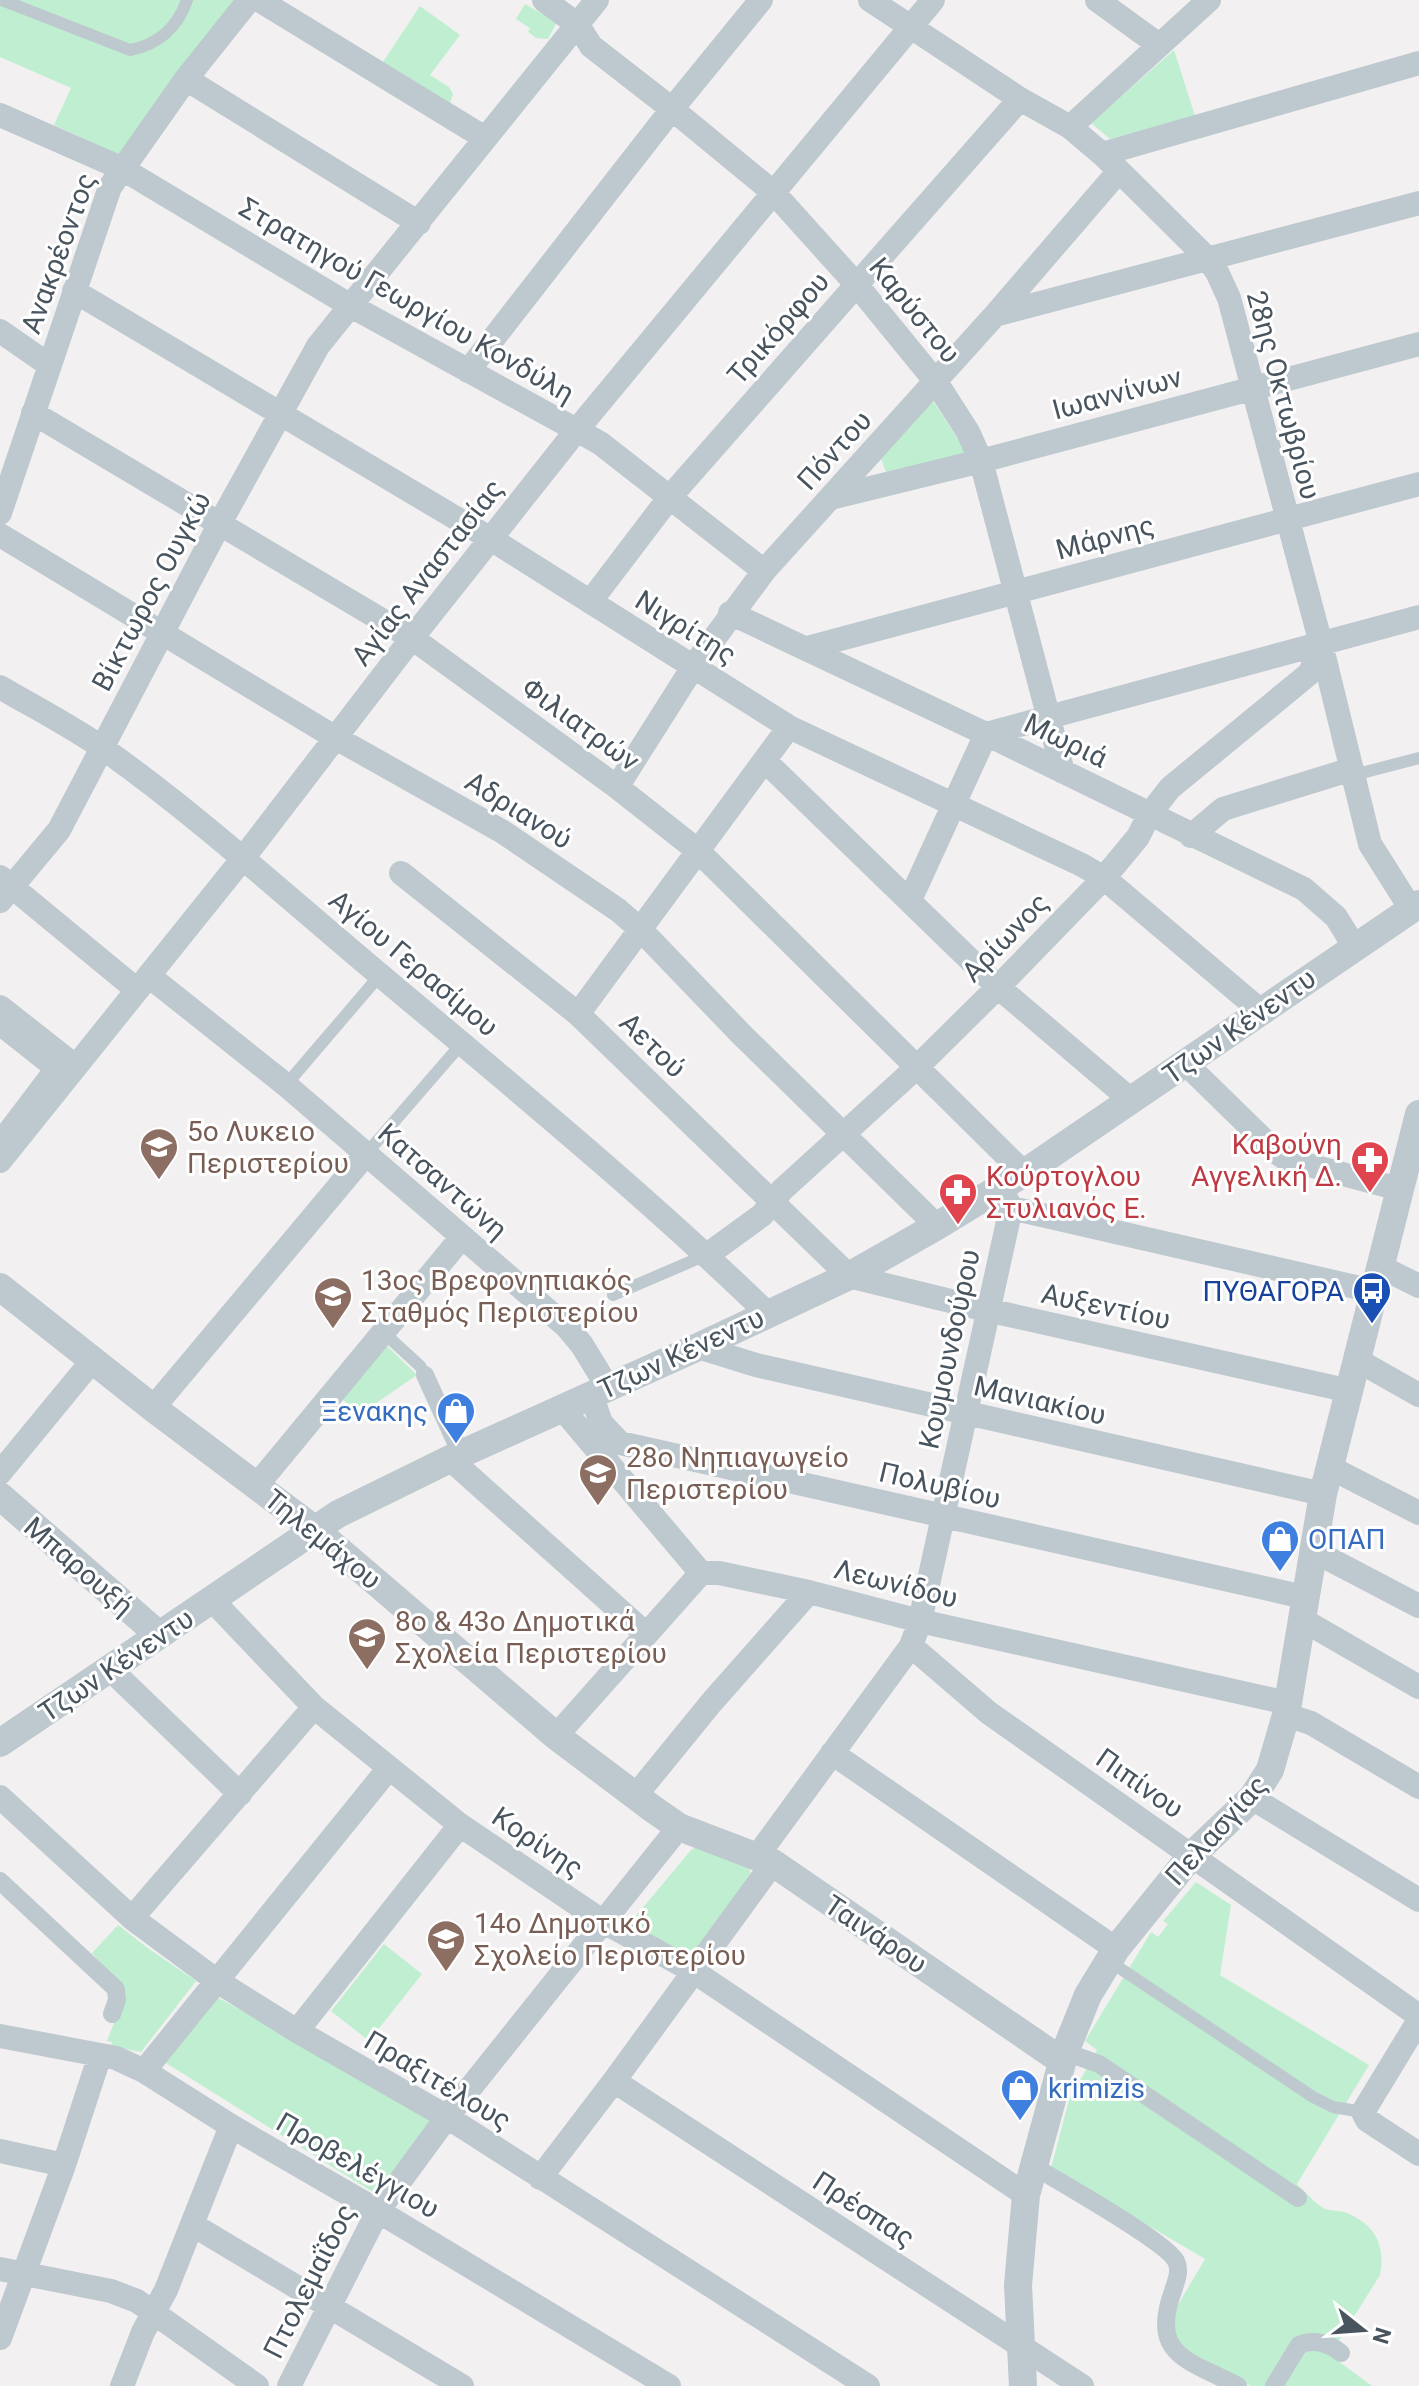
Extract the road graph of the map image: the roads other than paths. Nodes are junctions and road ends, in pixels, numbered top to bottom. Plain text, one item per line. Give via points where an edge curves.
1 (2, 0) edge
2 (187, 0) edge
3 (249, 0) edge
4 (259, 0) edge
5 (544, 0) edge
6 (597, 0) edge
7 (761, 0) edge
8 (870, 0) edge
9 (933, 0) edge
10 (1097, 0) edge
11 (1209, 0) edge
12 (578, 25) junction
13 (909, 27) junction
14 (1159, 45) junction
15 (1419, 63) edge
16 (186, 79) junction
17 (1020, 99) junction
18 (672, 109) junction
19 (0, 115) edge
20 (1070, 127) junction
21 (485, 138) junction
22 (1111, 162) junction
23 (121, 168) junction
24 (774, 193) junction
25 (1419, 203) edge
26 (419, 223) junction
27 (1207, 258) junction
28 (856, 284) junction
29 (74, 291) junction
30 (351, 306) junction
31 (995, 315) junction
32 (0, 331) edge
33 (1419, 344) edge
34 (49, 365) junction
35 (468, 371) junction
36 (936, 382) junction
37 (1252, 387) junction
38 (33, 413) junction
39 (280, 413) junction
40 (576, 431) junction
41 (981, 461) junction
42 (7, 463) edge
43 (1419, 484) edge
44 (669, 498) junction
45 (830, 498) junction
46 (0, 513) edge
47 (1287, 519) junction
48 (220, 523) junction
49 (0, 535) edge
50 (491, 539) junction
51 (764, 571) junction
52 (1014, 593) junction
53 (590, 602) junction
54 (730, 613) junction
55 (1419, 617) edge
56 (161, 634) junction
57 (412, 638) junction
58 (1321, 644) junction
59 (807, 648) junction
60 (693, 667) junction
61 (0, 687) edge
62 (1048, 716) junction
63 (789, 727) junction
64 (986, 734) junction
65 (336, 738) junction
66 (102, 748) junction
67 (1419, 758) edge
68 (765, 761) junction
69 (1063, 772) junction
70 (1353, 772) junction
71 (617, 787) junction
72 (953, 804) junction
73 (1149, 815) junction
74 (1191, 836) junction
75 (697, 850) junction
76 (244, 857) junction
77 (401, 873) dead end
78 (1104, 878) junction
79 (4, 888) edge
80 (910, 900) junction
81 (1416, 910) edge
82 (640, 929) junction
83 (1354, 946) junction
84 (380, 975) junction
85 (143, 983) junction
86 (998, 987) junction
87 (0, 1007) edge
88 (1262, 1012) junction
89 (578, 1014) junction
90 (0, 1027) edge
91 (463, 1042) junction
92 (1186, 1064) junction
93 (75, 1066) junction
94 (916, 1068) junction
95 (286, 1085) junction
96 (1131, 1100) junction
97 (1419, 1114) edge
98 (844, 1134) junction
99 (0, 1139) edge
100 (366, 1154) junction
101 (1414, 1156) edge
102 (0, 1161) edge
103 (1012, 1189) junction
104 (1399, 1189) junction
105 (774, 1202) junction
106 (937, 1226) junction
107 (462, 1237) junction
108 (707, 1255) junction
109 (849, 1276) junction
110 (1376, 1279) junction
111 (1419, 1286) edge
112 (0, 1287) edge
113 (613, 1295) dead end
114 (987, 1310) junction
115 (767, 1313) junction
116 (383, 1332) junction
117 (698, 1347) junction
118 (1357, 1360) junction
119 (92, 1361) junction
120 (425, 1375) joint
121 (599, 1390) junction
122 (1350, 1391) junction
123 (1419, 1395) edge
124 (561, 1407) junction
125 (153, 1408) junction
126 (965, 1414) junction
127 (456, 1456) junction
128 (0, 1473) edge
129 (1327, 1481) junction
130 (257, 1485) junction
131 (0, 1496) edge
132 (1419, 1513) edge
133 (943, 1517) junction
134 (314, 1529) junction
135 (1312, 1550) junction
136 (701, 1573) junction
137 (809, 1592) junction
138 (212, 1600) junction
139 (1419, 1606) edge
140 (1302, 1608) junction
141 (920, 1621) junction
142 (646, 1634) junction
143 (159, 1635) junction
144 (911, 1646) junction
145 (111, 1670) junction
146 (1419, 1687) edge
147 (314, 1707) junction
148 (1287, 1709) junction
149 (3, 1735) edge
150 (556, 1736) junction
151 (832, 1753) junction
152 (389, 1768) junction
153 (1419, 1787) edge
154 (240, 1794) junction
155 (636, 1795) junction
156 (0, 1797) edge
157 (1252, 1798) junction
158 (460, 1825) junction
159 (679, 1827) junction
160 (1191, 1856) junction
161 (765, 1859) junction
162 (0, 1881) edge
163 (1419, 1900) edge
164 (132, 1918) junction
165 (602, 1921) junction
166 (1112, 1955) junction
167 (693, 1971) junction
168 (217, 1981) junction
169 (112, 2014) dead end
170 (1419, 2018) edge
171 (297, 2031) junction
172 (0, 2036) edge
173 (100, 2055) junction
174 (1063, 2056) junction
175 (144, 2071) junction
176 (614, 2081) junction
177 (1363, 2112) junction
178 (447, 2117) junction
179 (231, 2126) junction
180 (0, 2151) edge
181 (1419, 2154) edge
182 (64, 2165) junction
183 (1032, 2165) junction
184 (540, 2178) junction
185 (1026, 2195) junction
186 (1298, 2198) dead end
187 (378, 2211) junction
188 (193, 2225) junction
189 (12, 2271) edge
190 (328, 2305) junction
191 (155, 2312) junction
192 (0, 2338) edge
193 (1019, 2346) junction
194 (1341, 2353) dead end
195 (628, 2376) edge
196 (122, 2386) edge
197 (257, 2386) edge
198 (289, 2386) edge
199 (462, 2386) edge
200 (669, 2386) edge
201 (868, 2386) edge
202 (1023, 2386) edge
203 (1082, 2386) edge
204 (1238, 2386) edge
205 (1274, 2386) edge

1 - 2 lane via 130,50 164,36
3 - 16 street, Ανακρέοντος
4 - 21 street
5 - 12 street, Καρύστου
6 - 12 street, Βίκτωρος Ουγκώ
7 - 18 street
8 - 13 street, 28ης Οκτωβρίου
9 - 13 street, Αγίας Αναστασίας
10 - 14 street
11 - 14 street
12 - 18 street, Καρύστου via 591,46
12 - 21 street, Βίκτωρος Ουγκώ
13 - 17 street, 28ης Οκτωβρίου
13 - 24 street, Αγίας Αναστασίας
14 - 20 street
15 - 22 street
16 - 23 street, Ανακρέοντος
16 - 26 street
17 - 20 street, 28ης Οκτωβρίου
17 - 28 street, Τρικόρφου
18 - 24 street, Καρύστου
18 - 35 street
19 - 23 street, Στρατηγού Γεωργίου Κονδύλη
20 - 22 street, 28ης Οκτωβρίου
21 - 26 street, Βίκτωρος Ουγκώ
22 - 27 street, 28ης Οκτωβρίου
22 - 31 street, Πόντου
23 - 29 street, Ανακρέοντος
23 - 30 street, Στρατηγού Γεωργίου Κονδύλη
24 - 28 street, Καρύστου
24 - 40 street, Αγίας Αναστασίας
25 - 27 street
26 - 30 street, Βίκτωρος Ουγκώ
27 - 31 street
27 - 37 street, 28ης Οκτωβρίου via 1229,298
28 - 36 street, Καρύστου
28 - 44 street, Τρικόρφου
29 - 34 street, Ανακρέοντος
29 - 39 street, Νιγρίτης
30 - 35 street, Στρατηγού Γεωργίου Κονδύλη
30 - 39 street, Βίκτωρος Ουγκώ via 318,346
31 - 36 street, Πόντου
32 - 34 street
33 - 37 street, Ιωαννίνων
34 - 38 street, Ανακρέοντος
35 - 40 street, Στρατηγού Γεωργίου Κονδύλη
36 - 41 street, Καρύστου
36 - 45 street, Πόντου
37 - 41 street, Ιωαννίνων
37 - 47 street, 28ης Οκτωβρίου
38 - 42 street, Ανακρέοντος
38 - 48 street, Φιλιατρών
39 - 48 street, Βίκτωρος Ουγκώ
39 - 50 street, Νιγρίτης
40 - 44 street, Στρατηγού Γεωργίου Κονδύλη via 600,443
40 - 50 street, Αγίας Αναστασίας
41 - 45 street, Ιωαννίνων
41 - 52 street, Καρύστου
42 - 46 street, Ανακρέοντος
43 - 47 street, Μάρνης
44 - 51 street, Στρατηγού Γεωργίου Κονδύλη
44 - 53 street, Τρικόρφου
45 - 51 street, Πόντου
47 - 52 street, Μάρνης
47 - 58 street, 28ης Οκτωβρίου
48 - 56 street, Βίκτωρος Ουγκώ
48 - 57 street, Φιλιατρών
49 - 56 street, Αδριανού
50 - 53 street, Νιγρίτης
50 - 57 street, Αγίας Αναστασίας
51 - 54 street, Πόντου
52 - 59 street, Μάρνης
52 - 62 street, Καρύστου
53 - 60 street, Νιγρίτης
54 - 59 street, Μωριά
54 - 60 street, Πόντου
55 - 58 street
56 - 65 street, Αδριανού
56 - 66 street, Βίκτωρος Ουγκώ
57 - 65 street, Αγίας Αναστασίας
57 - 71 street, Φιλιατρών
58 - 62 street
58 - 70 street, 28ης Οκτωβρίου
58 - 73 street, Αρίωνος via 1310,673 1170,788
59 - 64 street, Μωριά
60 - 63 street, Νιγρίτης
60 - 71 street, Πόντου
61 - 66 street, Αγίου Γερασίμου
62 - 64 street
62 - 69 street, Καρύστου
63 - 68 street
63 - 72 street, Νιγρίτης
64 - 69 street, Μωριά
64 - 72 street
65 - 76 street, Αγίας Αναστασίας
65 - 82 street, Αδριανού via 503,832
66 - 76 street, Αγίου Γερασίμου
66 - 79 street, Βίκτωρος Ουγκώ via 59,830
67 - 70 lane
68 - 75 street
68 - 80 street
69 - 73 street, Μωριά
70 - 74 street via 1223,809
70 - 81 street, 28ης Οκτωβρίου via 1370,844
71 - 75 street, Φιλιατρών
72 - 78 street, Νιγρίτης
72 - 80 street
73 - 74 street, Μωριά
73 - 78 street, Αρίωνος
74 - 83 street, Μωριά via 1304,889 1336,917
75 - 82 street
75 - 94 street, Φιλιατρών
76 - 84 street, Αγίου Γερασίμου
76 - 85 street, Αγίας Αναστασίας
77 - 89 street, Αετού
78 - 86 street, Αρίωνος
78 - 88 street, Νιγρίτης
79 - 85 street, Κατσαντώνη
80 - 86 street
81 - 83 street, Τζων Κένεντυ
82 - 89 street
82 - 98 street, Αδριανού
83 - 88 street, Τζων Κένεντυ
84 - 91 street, Αγίου Γερασίμου
84 - 95 lane
85 - 93 street, Αγίας Αναστασίας
85 - 95 street, Κατσαντώνη
86 - 94 street, Αρίωνος
86 - 96 street
87 - 93 street
88 - 92 street, Τζων Κένεντυ
89 - 105 street, Αετού
90 - 99 street via 53,1069
91 - 100 lane
91 - 108 street, Αγίου Γερασίμου
92 - 96 street, Τζων Κένεντυ
92 - 104 street via 1286,1159
93 - 102 street, Αγίας Αναστασίας
94 - 98 street, Αρίωνος
94 - 103 street, Φιλιατρών
95 - 100 street, Κατσαντώνη
96 - 103 street, Τζων Κένεντυ
97 - 101 street, Πελασγίας
98 - 105 street, Αρίωνος
98 - 106 street, Αδριανού
100 - 107 street, Κατσαντώνη
100 - 125 street
101 - 104 street, Πελασγίας
103 - 106 street, Τζων Κένεντυ
103 - 110 street
103 - 114 street, Κουμουνδούρου
104 - 110 street, Πελασγίας
105 - 108 street, Αρίωνος
105 - 109 street, Αετού
106 - 109 street, Τζων Κένεντυ
107 - 116 street
107 - 121 street, Κατσαντώνη via 567,1327 582,1345
108 - 113 lane
108 - 115 street, Αγίου Γερασίμου
109 - 114 street, Αυξεντίου
109 - 115 street, Τζων Κένεντυ
110 - 111 street
110 - 118 street, Πελασγίας
112 - 119 street, Τηλεμάχου
114 - 122 street, Αυξεντίου
114 - 126 street, Κουμουνδούρου
115 - 117 street, Τζων Κένεντυ
116 - 120 lane
116 - 130 street
117 - 121 street, Τζων Κένεντυ
117 - 126 street, Μανιακίου
118 - 122 street, Πελασγίας
118 - 123 street
119 - 125 street, Τηλεμάχου
119 - 128 street
120 - 127 street
121 - 124 street, Τζων Κένεντυ
121 - 133 street, Πολυβίου via 601,1423 620,1443
122 - 129 street, Πελασγίας
124 - 127 street, Τζων Κένεντυ
124 - 136 street
125 - 130 street, Τηλεμάχου
126 - 129 street, Μανιακίου
126 - 133 street, Κουμουνδούρου
127 - 134 street, Τζων Κένεντυ
127 - 142 street
129 - 132 street, Μανιακίου
129 - 135 street, Πελασγίας
130 - 134 street, Τηλεμάχου
131 - 143 street, Μπαρουξή
133 - 140 street, Πολυβίου
133 - 141 street, Κουμουνδούρου
134 - 138 street, Τζων Κένεντυ
134 - 150 street, Τηλεμάχου
135 - 139 street
135 - 140 street, Πελασγίας
136 - 137 street, Λεωνίδου
136 - 142 street
137 - 141 street, Λεωνίδου
137 - 155 street
138 - 143 street, Τζων Κένεντυ
138 - 147 street, Κορίνης
140 - 146 street, Πολυβίου
140 - 148 street, Πελασγίας
141 - 144 street, Κουμουνδούρου
141 - 148 street, Λεωνίδου
142 - 150 street
143 - 145 street, Τζων Κένεντυ
144 - 151 street, Κουμουνδούρου
144 - 160 street, Πιπίνου via 989,1713
145 - 149 street, Τζων Κένεντυ
145 - 154 street
147 - 152 street, Κορίνης
147 - 154 street
148 - 153 street, Λεωνίδου
148 - 157 street, Πελασγίας via 1270,1770
150 - 155 street, Τηλεμάχου
151 - 161 street, Κουμουνδούρου
151 - 166 street
152 - 158 street, Κορίνης
152 - 168 street
154 - 164 street
155 - 159 street, Τηλεμάχου
156 - 164 street, Πραξιτέλους
157 - 160 street, Πελασγίας
157 - 163 street
158 - 165 street, Κορίνης
158 - 171 street
159 - 161 street, Ταινάρου
159 - 165 street, Πτολεμαΐδος
160 - 166 street, Πελασγίας
160 - 170 street, Πιπίνου
161 - 167 street, Κουμουνδούρου
161 - 174 street, Ταινάρου
162 - 169 street via 116,1989
164 - 168 street, Πραξιτέλους
165 - 167 street, Κορίνης
165 - 178 street, Πτολεμαΐδος
166 - 174 street, Πελασγίας via 1088,1995
166 - 177 lane via 1313,2097
167 - 176 street, Κουμουνδούρου
167 - 185 street, Κορίνης
168 - 171 street, Πραξιτέλους
168 - 175 street
170 - 177 street
171 - 178 street, Πραξιτέλους
172 - 173 street, Προβελέγγιου
173 - 175 street, Προβελέγγιου
173 - 182 street
174 - 183 street, Πελασγίας
174 - 186 street via 1099,2064
175 - 179 street, Προβελέγγιου
176 - 184 street, Κουμουνδούρου
176 - 193 street, Πρέσπας
177 - 181 street
178 - 184 street, Πραξιτέλους
178 - 187 street, Πτολεμαΐδος
179 - 187 street, Προβελέγγιου
179 - 188 street
180 - 182 street
182 - 189 street
183 - 185 street, Πελασγίας
183 - 204 street via 1172,2254 1178,2276 1167,2306 1166,2339 1174,2351
184 - 201 street, Πραξιτέλους
185 - 193 street, Πελασγίας via 1019,2254
187 - 190 street, Πτολεμαΐδος
187 - 195 street, Προβελέγγιου
188 - 190 street
188 - 191 street
189 - 191 street via 111,2291
189 - 192 street
190 - 198 street, Πτολεμαΐδος
190 - 199 street
191 - 196 street
191 - 197 street
193 - 202 street, Πελασγίας
193 - 203 street, Πρέσπας
194 - 205 street via 1332,2345 1299,2345
195 - 200 street, Προβελέγγιου

